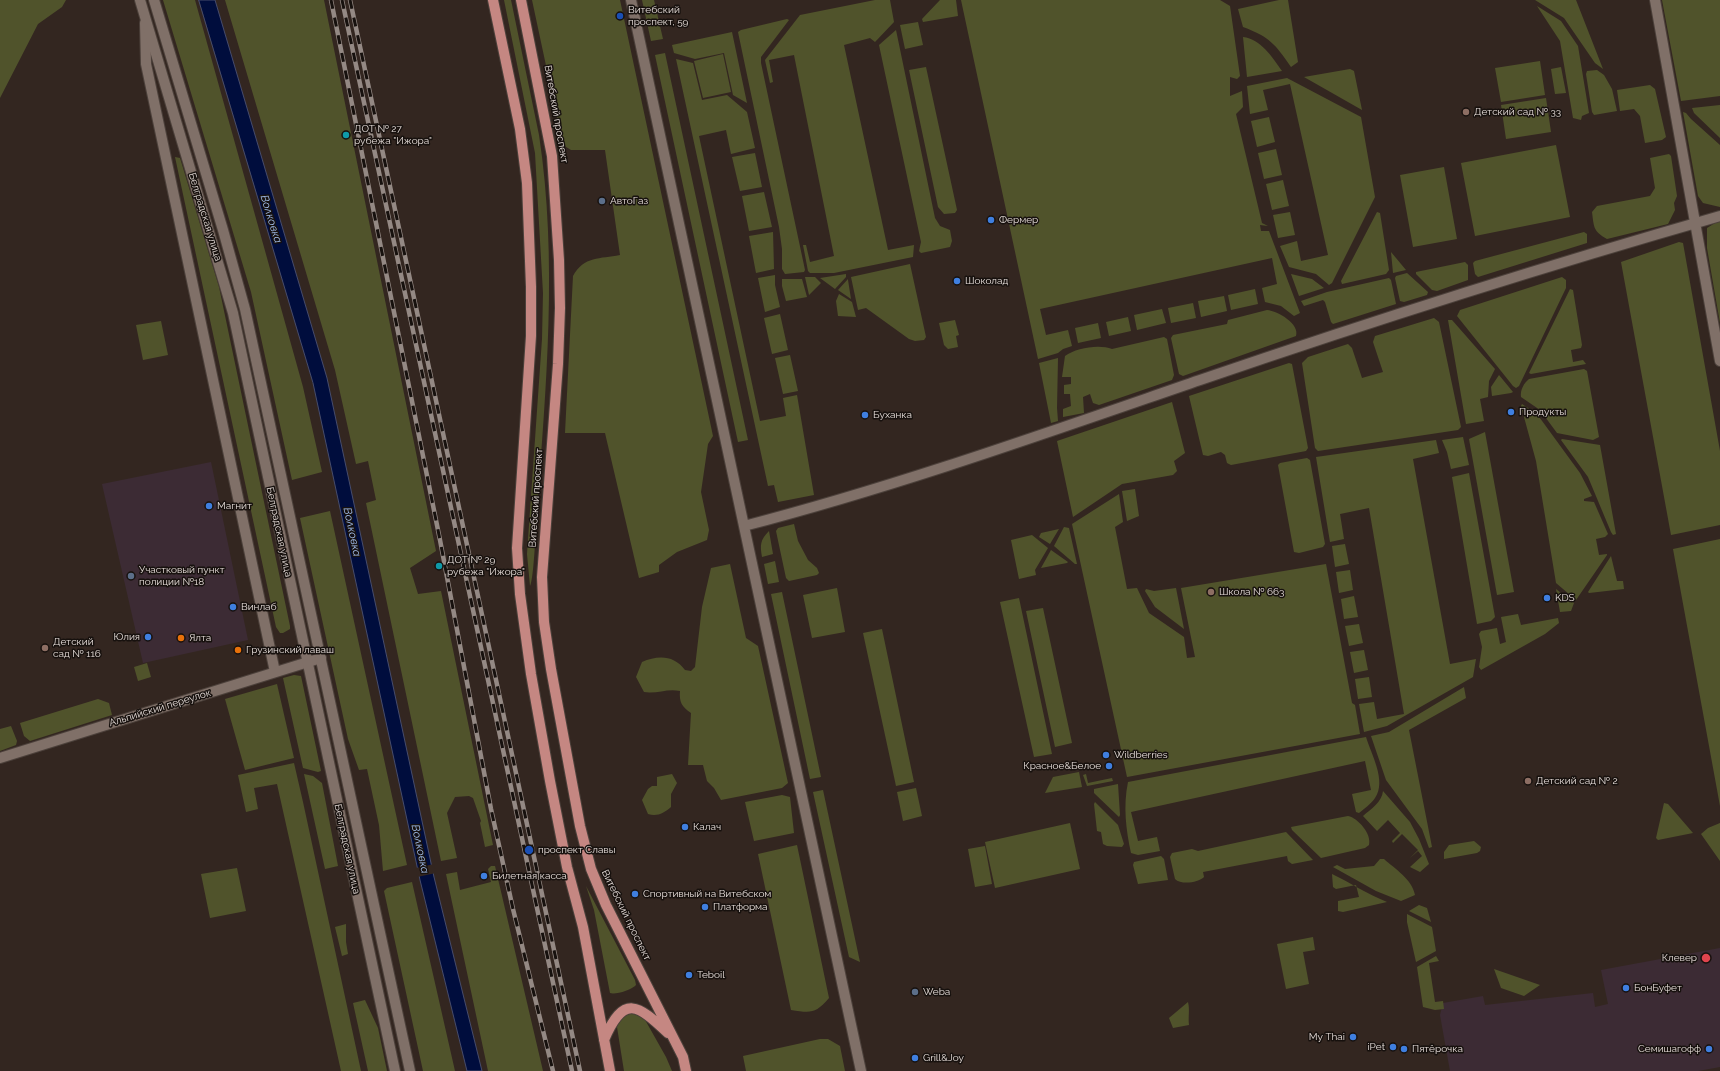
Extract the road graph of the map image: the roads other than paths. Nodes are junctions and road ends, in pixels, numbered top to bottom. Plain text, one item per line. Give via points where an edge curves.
1 (140, 0) edge
2 (154, 0) edge
3 (493, 0) edge
4 (521, 0) edge
5 (631, 0) edge
6 (1655, 0) edge
7 (145, 19) junction
8 (1720, 216) edge
9 (1695, 222) junction
10 (1720, 361) edge
11 (744, 526) junction
12 (321, 658) junction
13 (307, 662) junction
14 (275, 672) junction
15 (0, 758) edge
16 (674, 1039) junction
17 (604, 1040) junction
18 (683, 1057) junction
19 (395, 1071) edge
20 (410, 1071) edge
21 (610, 1071) edge
22 (686, 1071) edge
23 (694, 1071) edge
24 (861, 1071) edge

1 - 7 street, Белградская улица
2 - 12 street, Белградская улица via 224,230 245,309
3 - 17 main road, Витебский проспект via 523,144 528,213 531,336 517,548 520,588 531,674 553,795 567,868 583,927
4 - 16 main road, Витебский проспект via 552,156 558,253 558,364 542,577 544,622 550,663 580,826 591,869 606,905
5 - 11 street
6 - 9 street
7 - 13 street, Белградская улица via 233,314
7 - 14 street via 146,64
8 - 9 street
9 - 10 street
9 - 11 street via 1401,313 823,505
11 - 24 street
12 - 13 street, Альпийский переулок
12 - 20 street, Белградская улица
13 - 14 street, Альпийский переулок
13 - 19 street, Белградская улица
14 - 15 street, Альпийский переулок
16 - 17 main road via 649,1015 636,1008 618,1014
16 - 18 main road, Витебский проспект
17 - 21 main road, Витебский проспект
18 - 22 main road, Витебский проспект
18 - 23 main road

